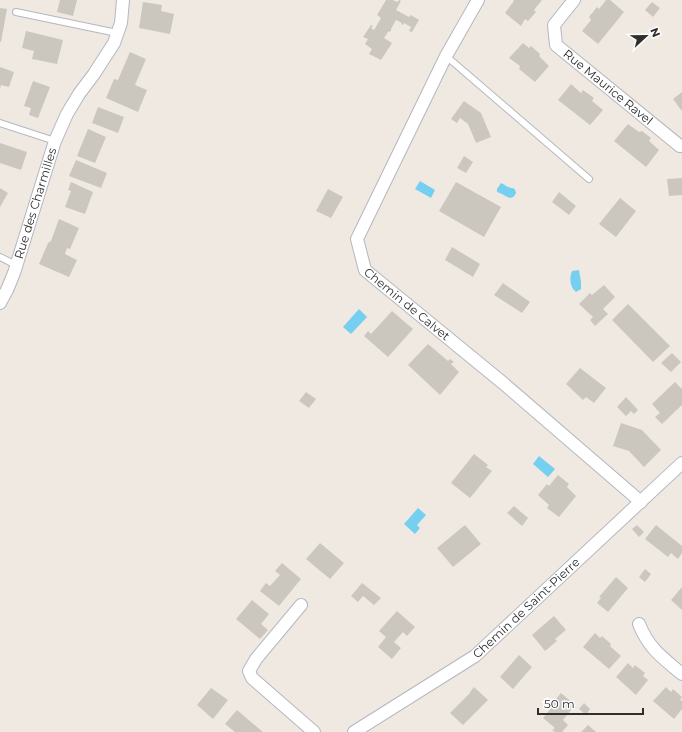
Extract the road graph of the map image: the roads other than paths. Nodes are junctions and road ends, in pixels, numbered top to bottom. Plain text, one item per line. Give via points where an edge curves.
1 (123, 0) edge
2 (478, 0) edge
3 (574, 0) edge
4 (16, 12) dead end
5 (117, 33) junction
6 (446, 56) junction
7 (0, 123) edge
8 (55, 141) junction
9 (682, 146) edge
10 (589, 179) dead end
11 (0, 257) edge
12 (16, 265) junction
13 (0, 303) edge
14 (682, 463) edge
15 (641, 502) junction
16 (301, 605) dead end
17 (639, 624) dead end
18 (682, 674) edge
19 (314, 732) edge
20 (354, 732) edge

1 - 5 street, Rue des Charmilles via 121,23
2 - 6 street, Chemin de Calvet
3 - 9 street, Rue Maurice Ravel via 554,25 556,45
4 - 5 lane
5 - 8 street, Rue des Charmilles via 114,43 66,114
6 - 10 lane
6 - 15 street, Chemin de Calvet via 357,239 365,270 503,383
7 - 8 lane, Rue des Charmilles
8 - 12 street, Rue des Charmilles
11 - 12 lane, Rue des Charmilles
12 - 13 street, Rue des Charmilles
14 - 15 street, Chemin de Saint-Pierre
15 - 20 street, Chemin de Saint-Pierre via 475,656
16 - 19 street via 249,671 252,678
17 - 18 street via 652,648

